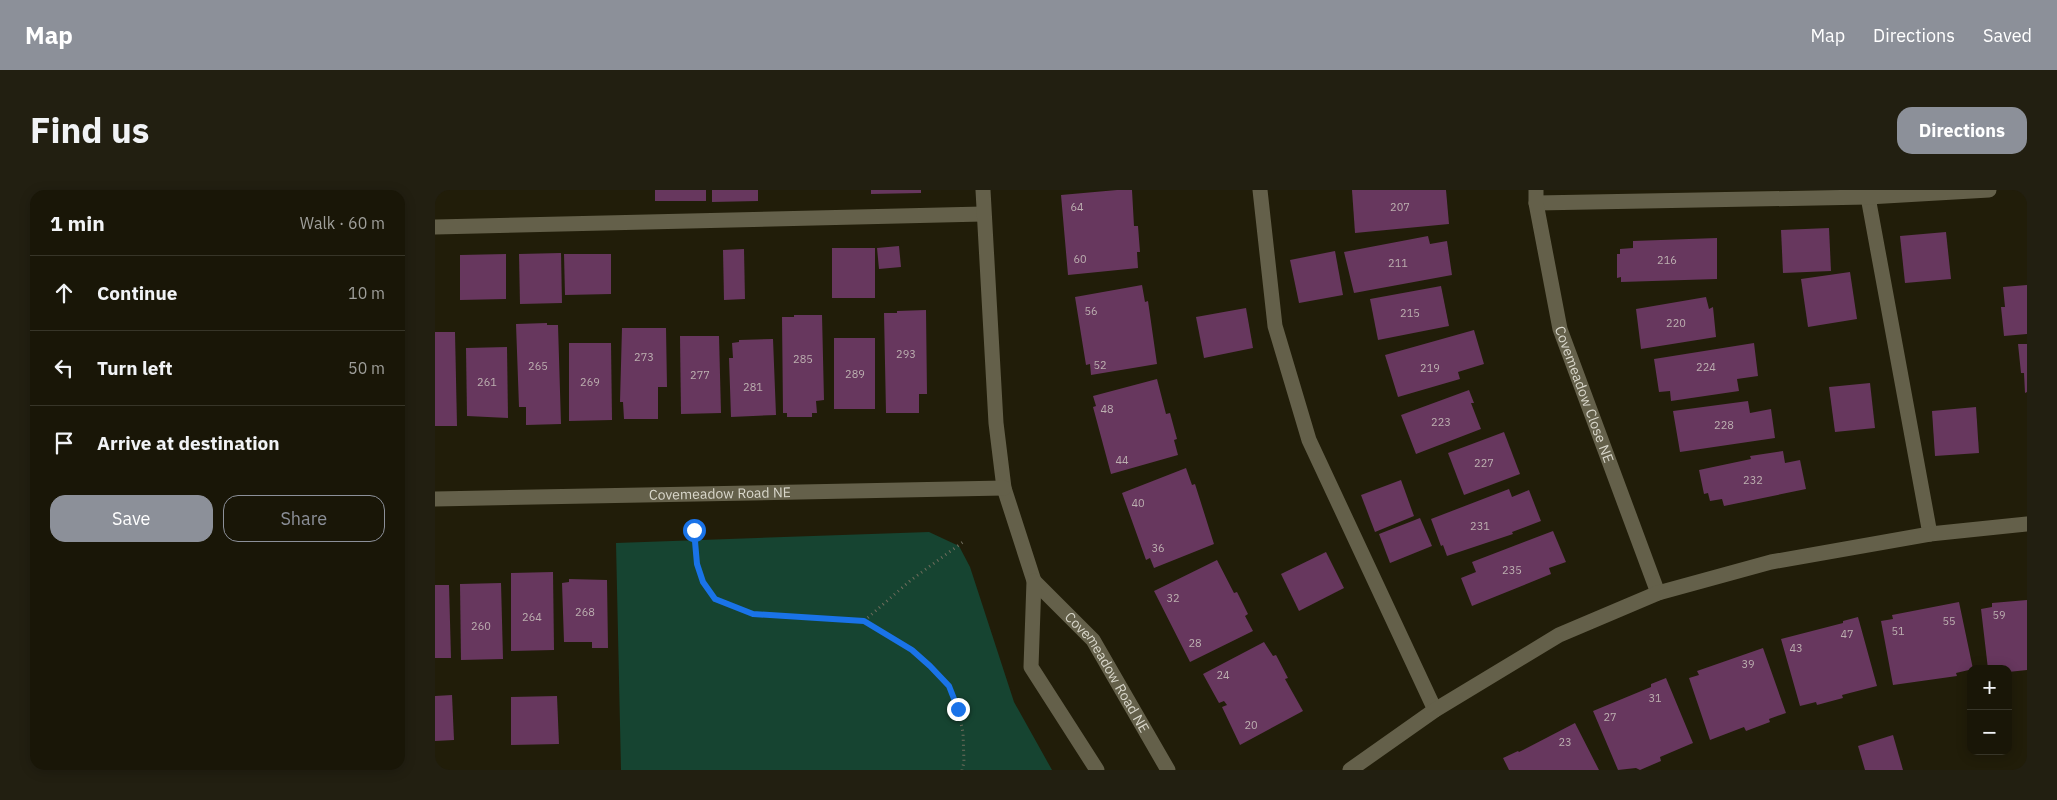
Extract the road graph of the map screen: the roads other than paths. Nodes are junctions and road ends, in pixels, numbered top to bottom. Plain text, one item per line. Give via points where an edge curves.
1 (983, 190) edge
2 (1260, 190) edge
3 (1989, 190) edge
4 (1536, 196) edge
5 (1867, 197) junction
6 (983, 214) junction
7 (435, 227) edge
8 (1004, 488) junction
9 (435, 499) edge
10 (2027, 524) edge
11 (1929, 534) junction
12 (1035, 581) junction
13 (1658, 593) junction
14 (1435, 710) junction
15 (1097, 770) edge
16 (1168, 770) edge
17 (1351, 770) edge

1 - 6 street, Covemeadow Road NE
2 - 14 street via 1275,326 1309,440
3 - 5 street
4 - 5 street
4 - 13 street, Covemeadow Close NE via 1560,329
5 - 11 street
6 - 7 street
6 - 8 street, Covemeadow Road NE via 996,423
8 - 9 street, Covemeadow Road NE
8 - 12 street, Covemeadow Road NE
10 - 11 street
11 - 13 street via 1771,562
12 - 15 street, Covemeadow Road NE via 1031,667
12 - 16 street, Covemeadow Road NE via 1093,640
13 - 14 street via 1559,635
14 - 17 street

